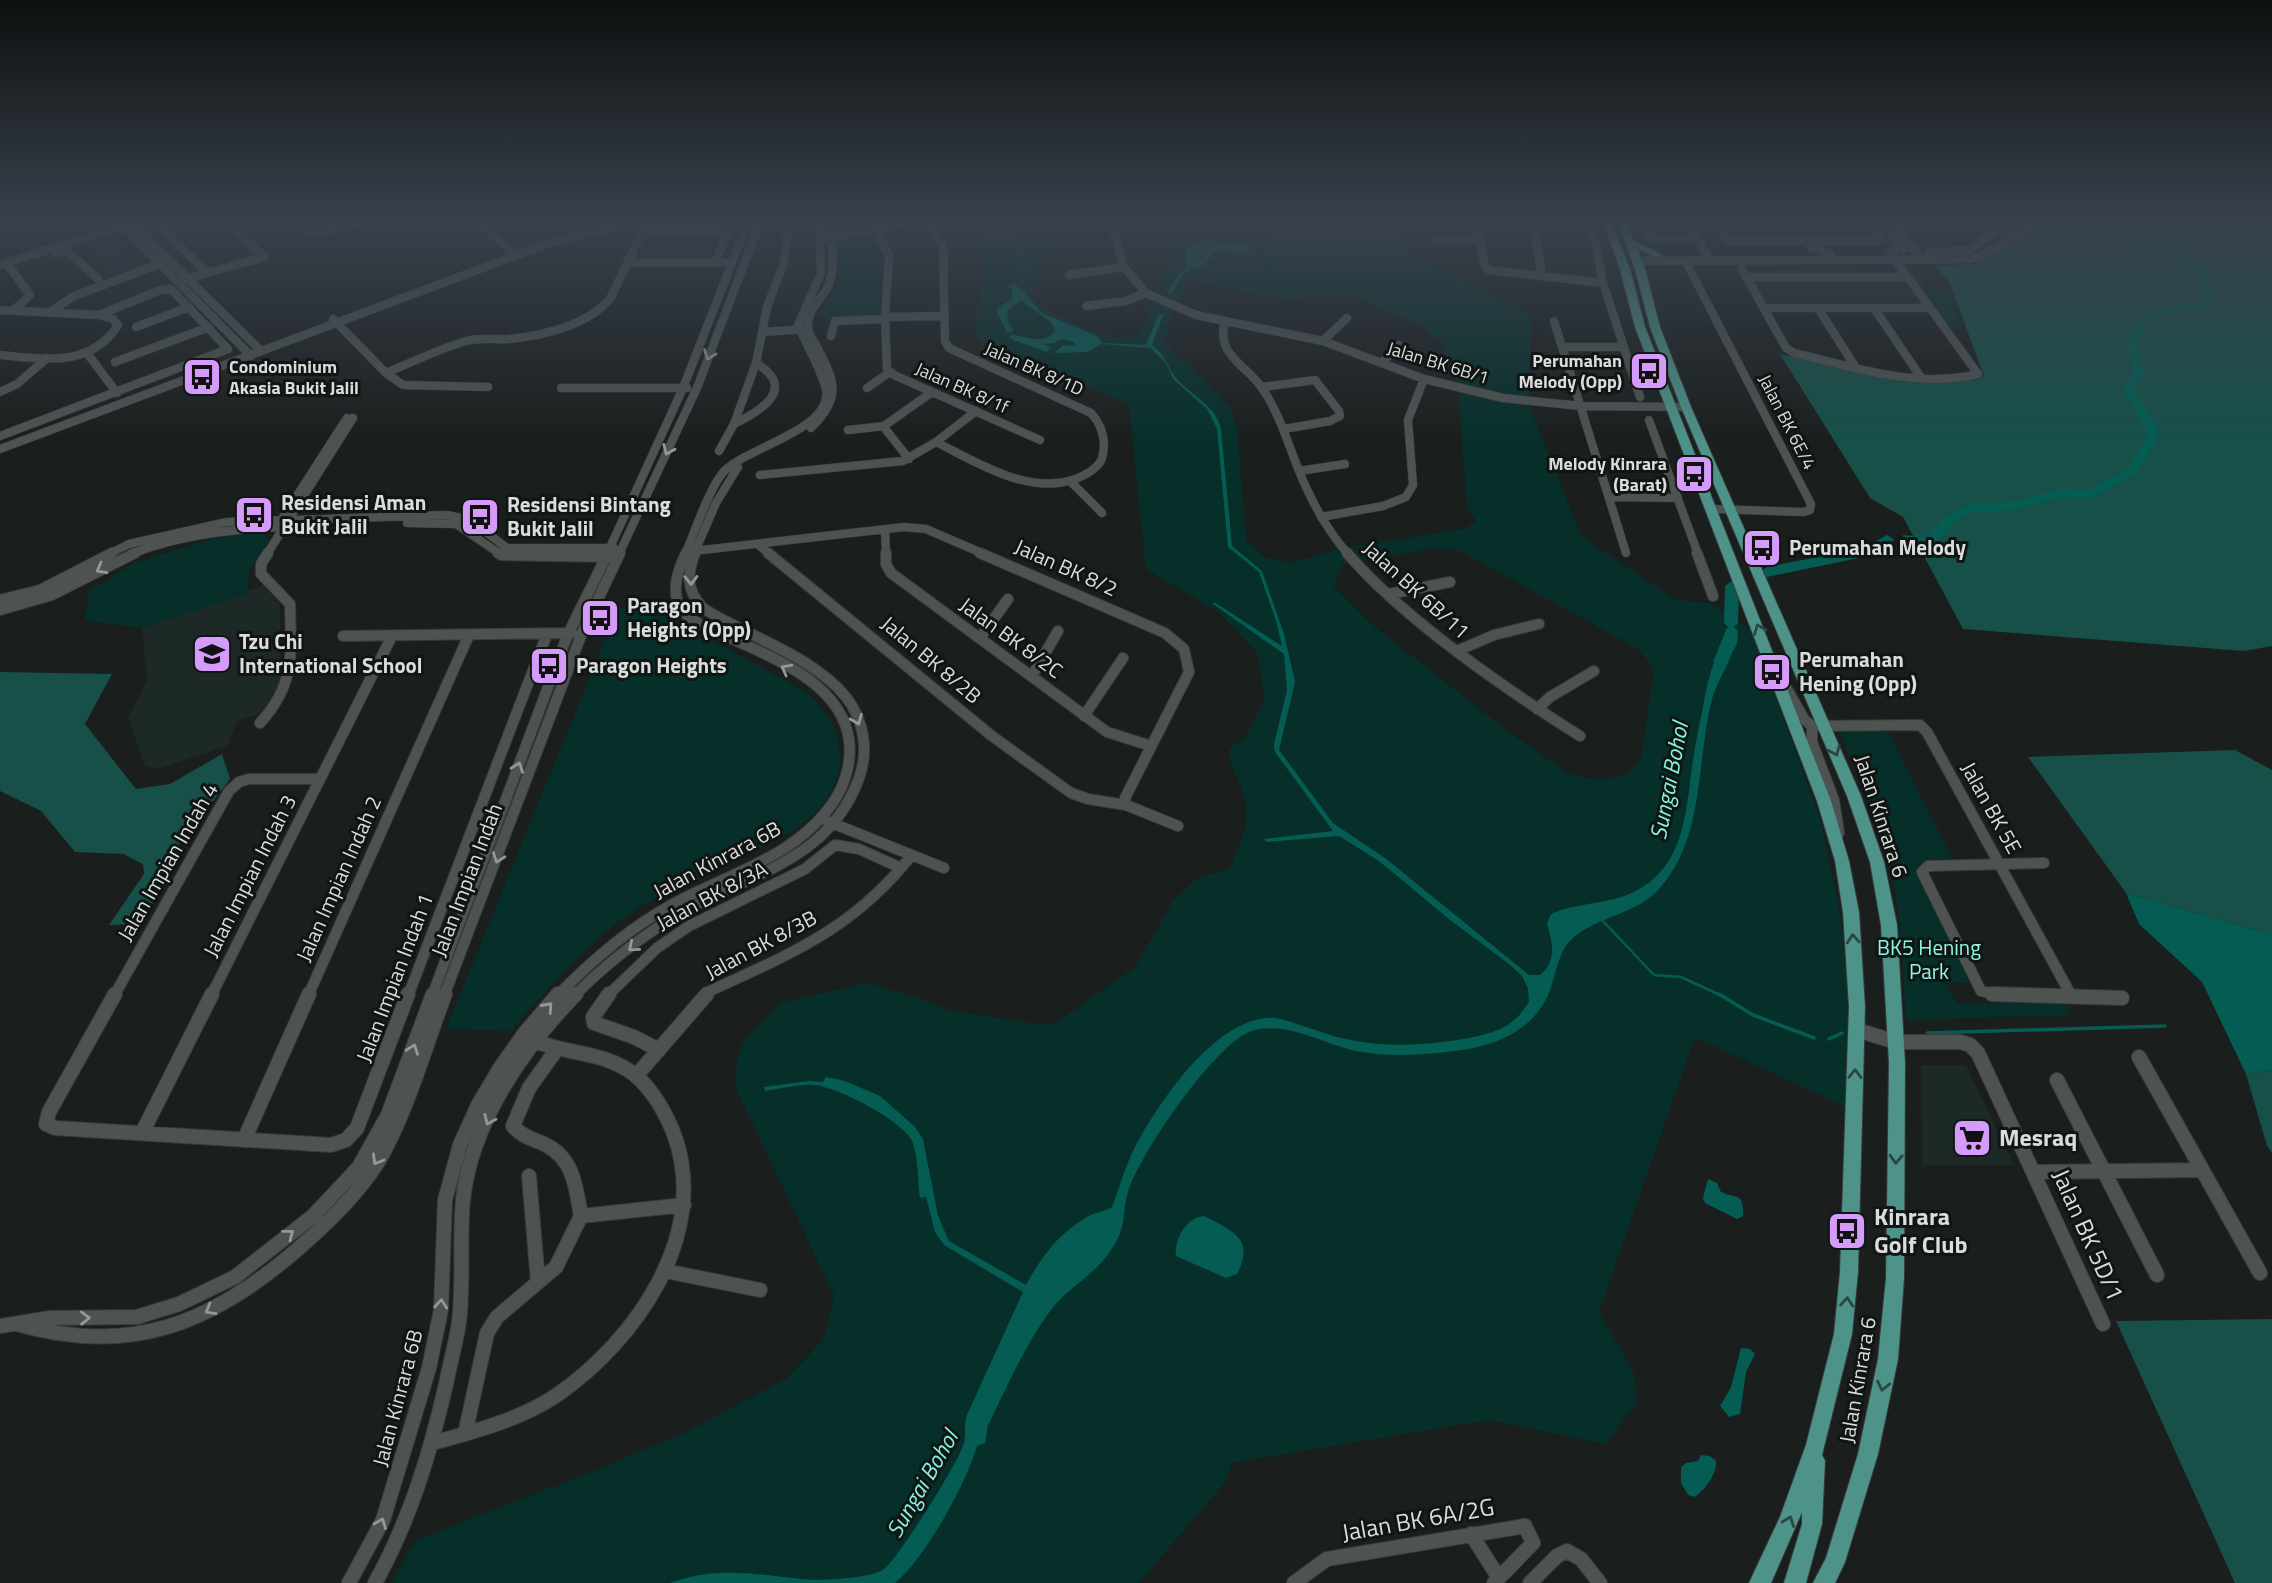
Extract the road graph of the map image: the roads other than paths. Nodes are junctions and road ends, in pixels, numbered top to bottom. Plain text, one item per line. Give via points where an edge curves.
1 (29, 296) edge
2 (74, 296) edge
3 (148, 296) edge
4 (178, 296) edge
5 (192, 296) edge
6 (205, 296) edge
7 (395, 296) edge
8 (610, 296) edge
9 (719, 296) edge
10 (732, 296) edge
11 (771, 296) edge
12 (822, 296) edge
13 (886, 296) edge
14 (944, 296) edge
15 (1138, 296) edge
16 (1153, 296) edge
17 (1607, 296) edge
18 (1637, 296) edge
19 (1645, 296) edge
20 (1704, 296) edge
21 (1757, 296) edge
22 (1921, 296) edge
23 (1086, 306) dead end
24 (189, 307) junction
25 (1764, 308) junction
26 (1818, 308) junction
27 (1874, 308) junction
28 (1930, 308) junction
29 (0, 310) edge
30 (14, 310) junction
31 (50, 312) junction
32 (99, 315) junction
33 (944, 316) junction
34 (885, 318) junction
35 (1347, 318) dead end
36 (334, 320) junction
37 (1224, 321) junction
38 (1554, 321) dead end
39 (136, 327) dead end
40 (209, 327) junction
41 (803, 327) junction
42 (764, 330) junction
43 (831, 336) dead end
44 (1323, 341) junction
45 (1399, 345) dead end
46 (1562, 347) junction
47 (1622, 347) junction
48 (259, 349) junction
49 (87, 353) junction
50 (249, 354) junction
51 (0, 355) edge
52 (47, 358) junction
53 (115, 362) dead end
54 (756, 363) junction
55 (1382, 363) junction
56 (1856, 368) junction
57 (890, 372) junction
58 (386, 373) junction
59 (1424, 379) junction
60 (1922, 379) junction
61 (488, 387) dead end
62 (1262, 387) junction
63 (561, 388) dead end
64 (683, 388) junction
65 (697, 388) junction
66 (867, 388) dead end
67 (0, 392) edge
68 (932, 392) junction
69 (117, 393) junction
70 (1640, 397) dead end
71 (1581, 406) junction
72 (1671, 407) junction
73 (1686, 407) junction
74 (975, 411) junction
75 (1649, 420) dead end
76 (347, 422) dead end
77 (734, 424) junction
78 (883, 426) junction
79 (1284, 429) junction
80 (848, 430) dead end
81 (0, 436) edge
82 (1040, 440) dead end
83 (936, 442) junction
84 (0, 447) edge
85 (719, 451) dead end
86 (909, 459) junction
87 (1345, 464) dead end
88 (1299, 471) junction
89 (760, 475) dead end
90 (1072, 483) junction
91 (1610, 497) junction
92 (1678, 498) junction
93 (1713, 509) junction
94 (1729, 509) junction
95 (1102, 513) dead end
96 (1321, 517) junction
97 (281, 521) junction
98 (304, 522) junction
99 (885, 530) junction
100 (619, 531) junction
101 (757, 544) junction
102 (693, 547) junction
103 (587, 553) junction
104 (608, 553) junction
105 (622, 553) junction
106 (1626, 553) dead end
107 (598, 571) junction
108 (1450, 583) dead end
109 (1389, 594) junction
110 (1713, 596) dead end
111 (1008, 599) dead end
112 (0, 600) edge
113 (0, 610) edge
114 (1539, 624) dead end
115 (1058, 631) dead end
116 (582, 633) junction
117 (547, 634) junction
118 (568, 634) junction
119 (469, 635) junction
120 (343, 636) dead end
121 (392, 636) junction
122 (980, 638) junction
123 (1457, 651) junction
124 (1769, 657) junction
125 (1123, 658) dead end
126 (1594, 671) dead end
127 (1032, 676) junction
128 (1537, 709) junction
129 (1084, 716) junction
130 (260, 723) dead end
131 (1818, 726) junction
132 (1580, 736) dead end
133 (1151, 746) junction
134 (320, 779) junction
135 (1126, 804) junction
136 (827, 821) junction
137 (1178, 826) dead end
138 (911, 856) junction
139 (1842, 861) junction
140 (2044, 863) dead end
141 (2001, 865) junction
142 (901, 868) junction
143 (944, 868) dead end
144 (2071, 995) junction
145 (2122, 998) dead end
146 (1857, 1030) junction
147 (529, 1039) junction
148 (1896, 1042) junction
149 (556, 1049) junction
150 (659, 1049) junction
151 (2139, 1057) dead end
152 (636, 1076) junction
153 (2057, 1080) dead end
154 (142, 1133) junction
155 (244, 1140) junction
156 (2202, 1170) junction
157 (2104, 1171) junction
158 (2035, 1172) junction
159 (529, 1176) dead end
160 (684, 1205) junction
161 (580, 1216) junction
162 (665, 1270) junction
163 (2260, 1273) dead end
164 (2157, 1275) dead end
165 (538, 1282) junction
166 (761, 1290) dead end
167 (17, 1324) junction
168 (2103, 1324) dead end
169 (0, 1326) edge
170 (465, 1434) junction
171 (433, 1443) junction
172 (1816, 1445) junction
173 (1471, 1534) junction
174 (1497, 1580) edge
175 (349, 1583) edge
176 (375, 1583) edge
177 (1294, 1583) edge
178 (1530, 1583) edge
179 (1600, 1583) edge
180 (1760, 1583) edge
181 (1794, 1583) edge
182 (1824, 1583) edge

1 - 30 street
2 - 31 street
3 - 32 street
4 - 24 street
5 - 50 street
6 - 48 street
7 - 36 street
8 - 58 street via 605,305 578,321 529,337 468,340
9 - 64 street, Jalan Impian Indah
10 -> 65 street, Jalan Impian Indah
11 - 42 street
12 - 41 street
13 - 34 street, Jalan BK 8/1f
14 - 33 street, Jalan BK 8/1D
15 - 23 street
16 - 37 street, Jalan BK 6B/1 via 1196,315
17 - 47 street
18 - 72 main road, Jalan Kinrara 6 via 1640,327
19 - 73 main road, Jalan Kinrara 6
20 - 94 street, Jalan BK 6E/4 via 1811,503 1810,510 1804,512
21 - 25 street
22 - 28 street
24 - 39 street
24 - 40 street
25 - 26 street
25 - 56 street via 1789,351
26 - 27 street
26 - 56 street
27 - 28 street
27 - 60 street
28 - 60 street via 1978,374
29 - 30 street
30 - 31 street
31 - 32 street
32 - 49 street via 118,325 113,337
33 - 34 street
33 - 90 street, Jalan BK 8/1D via 949,348 1091,412 1099,420 1101,462
34 - 43 street via 835,321
34 - 57 street, Jalan BK 8/1f
35 - 44 street
36 - 48 street
36 - 58 street
37 - 44 street, Jalan BK 6B/1
37 - 62 street, Jalan BK 6B/11 via 1220,335 1225,349
38 - 46 street
40 - 53 street
40 - 69 street via 228,349
41 - 42 street
41 - 102 street, Jalan Kinrara 6B via 826,391 823,405 790,435 735,462 720,475
42 - 54 street
44 - 55 street, Jalan BK 6B/1
45 - 55 street
46 - 47 street
46 - 71 street
47 - 70 street
48 - 50 street
49 - 52 street
49 - 69 street
50 - 84 street
51 - 52 street
52 - 67 street
54 - 77 street
54 - 77 street via 770,369 775,390 767,406
55 - 59 street, Jalan BK 6B/1
56 - 60 street
57 - 66 street
57 - 68 street, Jalan BK 8/1f
58 - 61 street via 410,387
59 - 71 street, Jalan BK 6B/1 via 1503,398
59 - 96 street via 1408,420 1413,485 1406,497
62 - 79 street, Jalan BK 6B/11
62 - 79 street via 1315,380 1339,411 1340,416 1330,421
63 - 64 street
64 - 65 street
64 - 100 street, Jalan Impian Indah
65 -> 105 street, Jalan Impian Indah
68 - 74 street, Jalan BK 8/1f
68 - 78 street
69 - 81 street
71 - 72 street, Jalan BK 6B/1
71 - 91 street
72 - 73 street, Jalan BK 6B/1
72 - 93 main road, Jalan Kinrara 6
73 - 94 main road, Jalan Kinrara 6
74 - 82 street, Jalan BK 8/1f
74 - 83 street
75 - 92 street
76 - 97 street
77 - 85 street
78 - 80 street
78 - 86 street
79 - 88 street, Jalan BK 6B/11
83 - 86 street
83 - 90 street via 1025,482
86 - 89 street
87 - 88 street
88 - 96 street, Jalan BK 6B/11
90 - 95 street
91 - 92 street
91 - 106 street
92 - 110 street
93 - 94 street, Jalan BK 6E/4
124 -> 93 main road, Jalan Kinrara 6
94 - 131 main road, Jalan Kinrara 6
96 - 109 street, Jalan BK 6B/11 via 1351,558
97 - 98 street
97 - 98 street
97 - 112 street via 227,522 129,544 40,590
97 -> 113 street via 142,550 52,595
97 - 130 street via 261,564 261,574 288,599 290,679
98 - 103 street via 456,524 501,555
99 - 101 street, Jalan BK 8/2
99 - 122 street, Jalan BK 8/2C via 886,564 891,573
99 - 133 street, Jalan BK 8/2 via 926,529 1181,643 1189,655 1189,672
100 - 103 street
100 - 104 street, Jalan Impian Indah
101 - 102 street
101 - 135 street, Jalan BK 8/2B via 992,736 1071,793
136 -> 102 street, Jalan Kinrara 6B via 848,769 851,744 846,726 831,700 808,681 689,618 678,604 676,575
102 -> 136 street, Jalan Kinrara 6B via 688,578 696,601 821,675 846,696 856,713 865,747 863,766 845,808
103 - 104 street
103 - 107 street
104 - 105 street
104 - 107 street, Jalan Impian Indah
105 - 116 street, Jalan Impian Indah
107 - 118 street, Jalan Impian Indah
108 - 109 street
109 - 123 street, Jalan BK 6B/11
111 - 122 street
114 - 123 street via 1494,635
115 - 127 street
116 - 118 street
116 -> 167 street, Jalan Impian Indah via 400,1113 378,1161 351,1197 262,1280 200,1315 136,1336 45,1335
117 - 118 street
117 - 119 street
117 - 155 street, Jalan Impian Indah 1 via 357,1128 346,1140 331,1145
167 -> 118 street, Jalan Impian Indah via 50,1318 137,1317 179,1304 235,1277 313,1216 359,1167 388,1115
119 - 121 street
119 - 155 street, Jalan Impian Indah 2
120 - 121 street
121 - 134 street, Jalan Impian Indah 3
122 - 127 street, Jalan BK 8/2C
123 - 128 street, Jalan BK 6B/11
124 - 131 street via 1804,719
124 - 139 main road, Jalan Kinrara 6
125 - 129 street
126 - 128 street
127 - 129 street, Jalan BK 8/2C
128 - 132 street, Jalan BK 6B/11
129 - 133 street, Jalan BK 8/2C via 1107,732
131 - 139 street via 1810,730 1834,800
131 - 141 street, Jalan BK 5E via 1920,725
131 -> 148 main road, Jalan Kinrara 6 via 1854,796 1877,862 1889,925
133 - 135 street, Jalan BK 8/2 via 1125,797
134 - 154 street, Jalan Impian Indah 3
134 - 154 street, Jalan Impian Indah 4 via 249,779 229,791 48,1111 46,1124 55,1128
135 - 137 street, Jalan BK 8/2B
136 - 138 street
136 - 147 street, Jalan Kinrara 6B via 788,847 688,895 609,947 567,985
138 - 142 street, Jalan BK 8/3B
138 - 143 street
146 -> 139 main road, Jalan Kinrara 6 via 1851,912
140 - 141 street
141 - 144 street, Jalan BK 5E
141 - 144 street via 1928,866 1922,872 1981,991 1997,996
142 - 150 street, Jalan BK 8/3B via 849,919 804,947 710,991
142 - 150 street, Jalan BK 8/3A via 859,849 835,845 805,869 689,926 657,948 602,1001 593,1017 594,1023
144 - 145 street
146 - 148 street
172 -> 146 main road, Jalan Kinrara 6 via 1846,1309
147 - 149 street
147 -> 171 street, Jalan Kinrara 6B via 470,1167 463,1199 460,1316
175 -> 147 street, Jalan Kinrara 6B via 380,1529 425,1387 441,1309 447,1186 461,1140 494,1079
148 - 158 street, Jalan BK 5D/1 via 1970,1045
148 -> 182 main road, Jalan Kinrara 6 via 1895,1278 1888,1359 1857,1492
149 - 152 street via 608,1059
149 - 161 street via 529,1088 513,1126 520,1136 549,1146 572,1168
150 - 152 street, Jalan BK 8/3B
151 - 156 street
152 - 160 street via 665,1108 683,1156
153 - 157 street
154 - 155 street, Jalan Impian Indah 1
156 - 157 street
156 - 163 street
157 - 158 street
157 - 164 street
158 - 168 street, Jalan BK 5D/1
159 - 165 street
160 - 161 street
160 - 162 street
161 - 165 street via 556,1267
162 - 166 street
162 - 170 street via 656,1292 629,1329 597,1363 559,1394 528,1411 495,1427
165 - 170 street via 496,1317 487,1333
167 - 169 street, Jalan Impian Indah
170 - 171 street
171 - 176 street, Jalan Kinrara 6B via 405,1526
180 -> 172 main road, Jalan Kinrara 6 via 1789,1521
172 - 181 main road via 1812,1524
173 - 174 street, Jalan BK 6A/2G
173 - 174 street, Jalan BK 6A/2G via 1525,1526 1531,1534 1532,1543
173 - 177 street, Jalan BK 6A/2G via 1327,1559
178 - 179 street via 1567,1551 1581,1559

